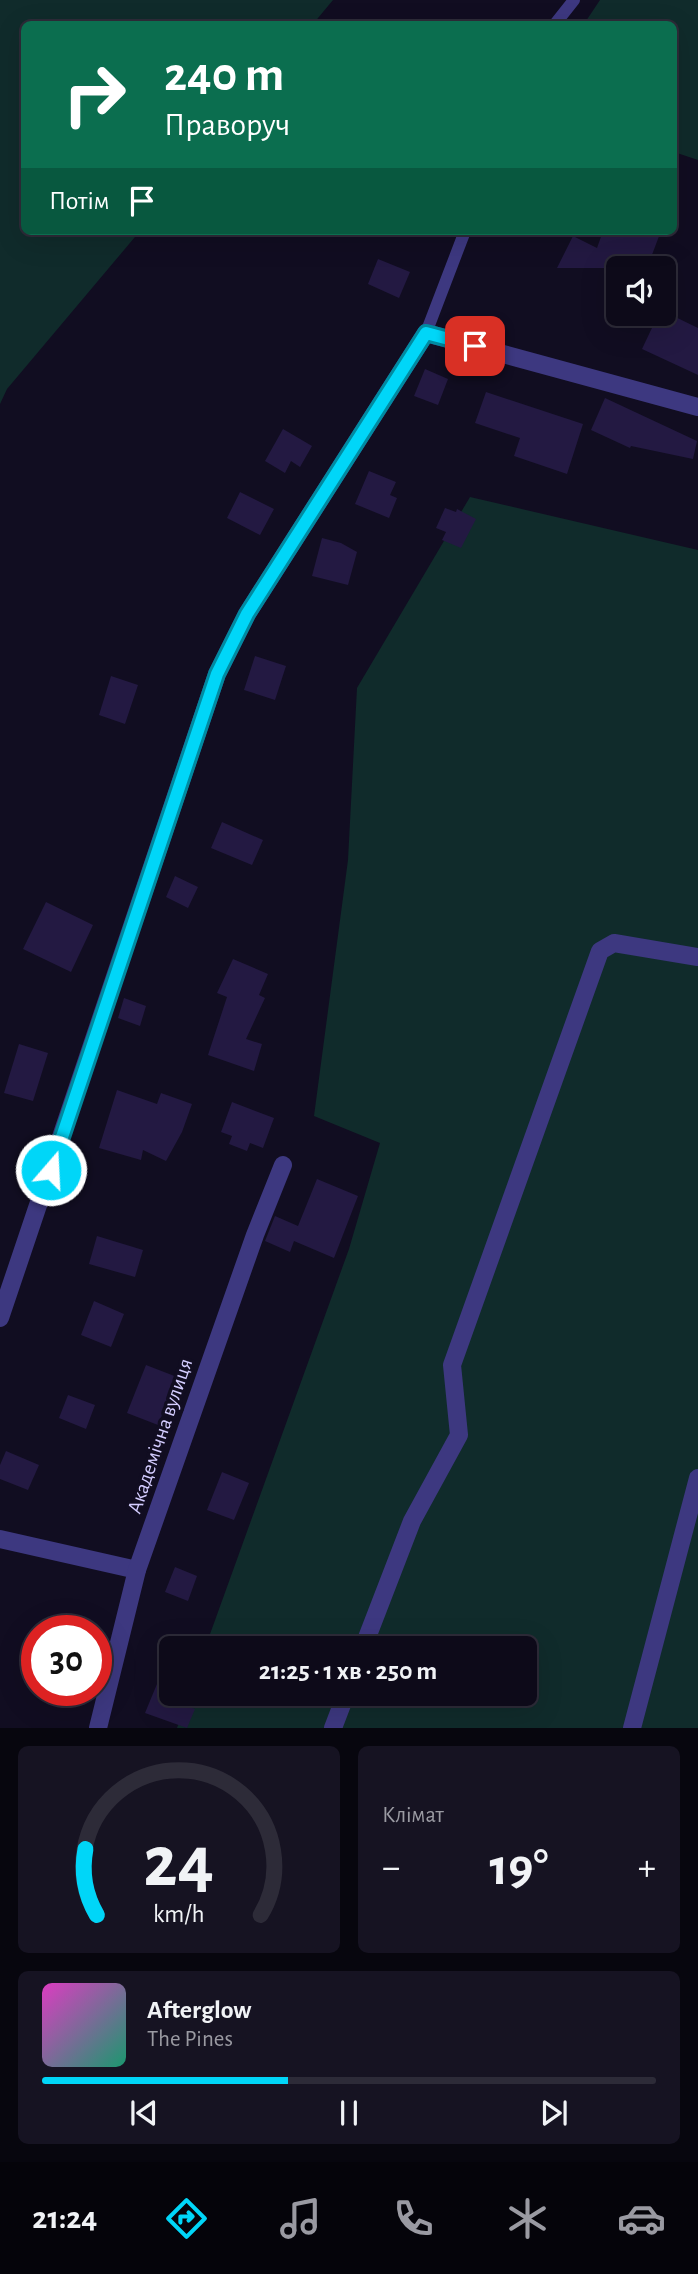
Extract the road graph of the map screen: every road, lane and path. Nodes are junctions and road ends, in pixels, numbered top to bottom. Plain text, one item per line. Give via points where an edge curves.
1 (574, 0) edge
2 (557, 21) edge
3 (463, 235) edge
4 (426, 333) junction
5 (698, 407) edge
6 (698, 957) edge
7 (283, 1165) dead end
8 (0, 1318) edge
9 (698, 1478) edge
10 (0, 1539) edge
11 (137, 1570) junction
12 (368, 1636) edge
13 (341, 1706) edge
14 (98, 1728) edge
15 (333, 1728) edge
16 (632, 1728) edge

1 - 2 lane
3 - 4 lane
4 - 5 street
4 - 8 street via 247,614 217,674
6 - 12 street via 614,943 600,951 452,1365 459,1435 412,1521
7 - 11 street, Академічна вулиця
9 - 16 street
10 - 11 street
11 - 14 street, Академічна вулиця
13 - 15 street

